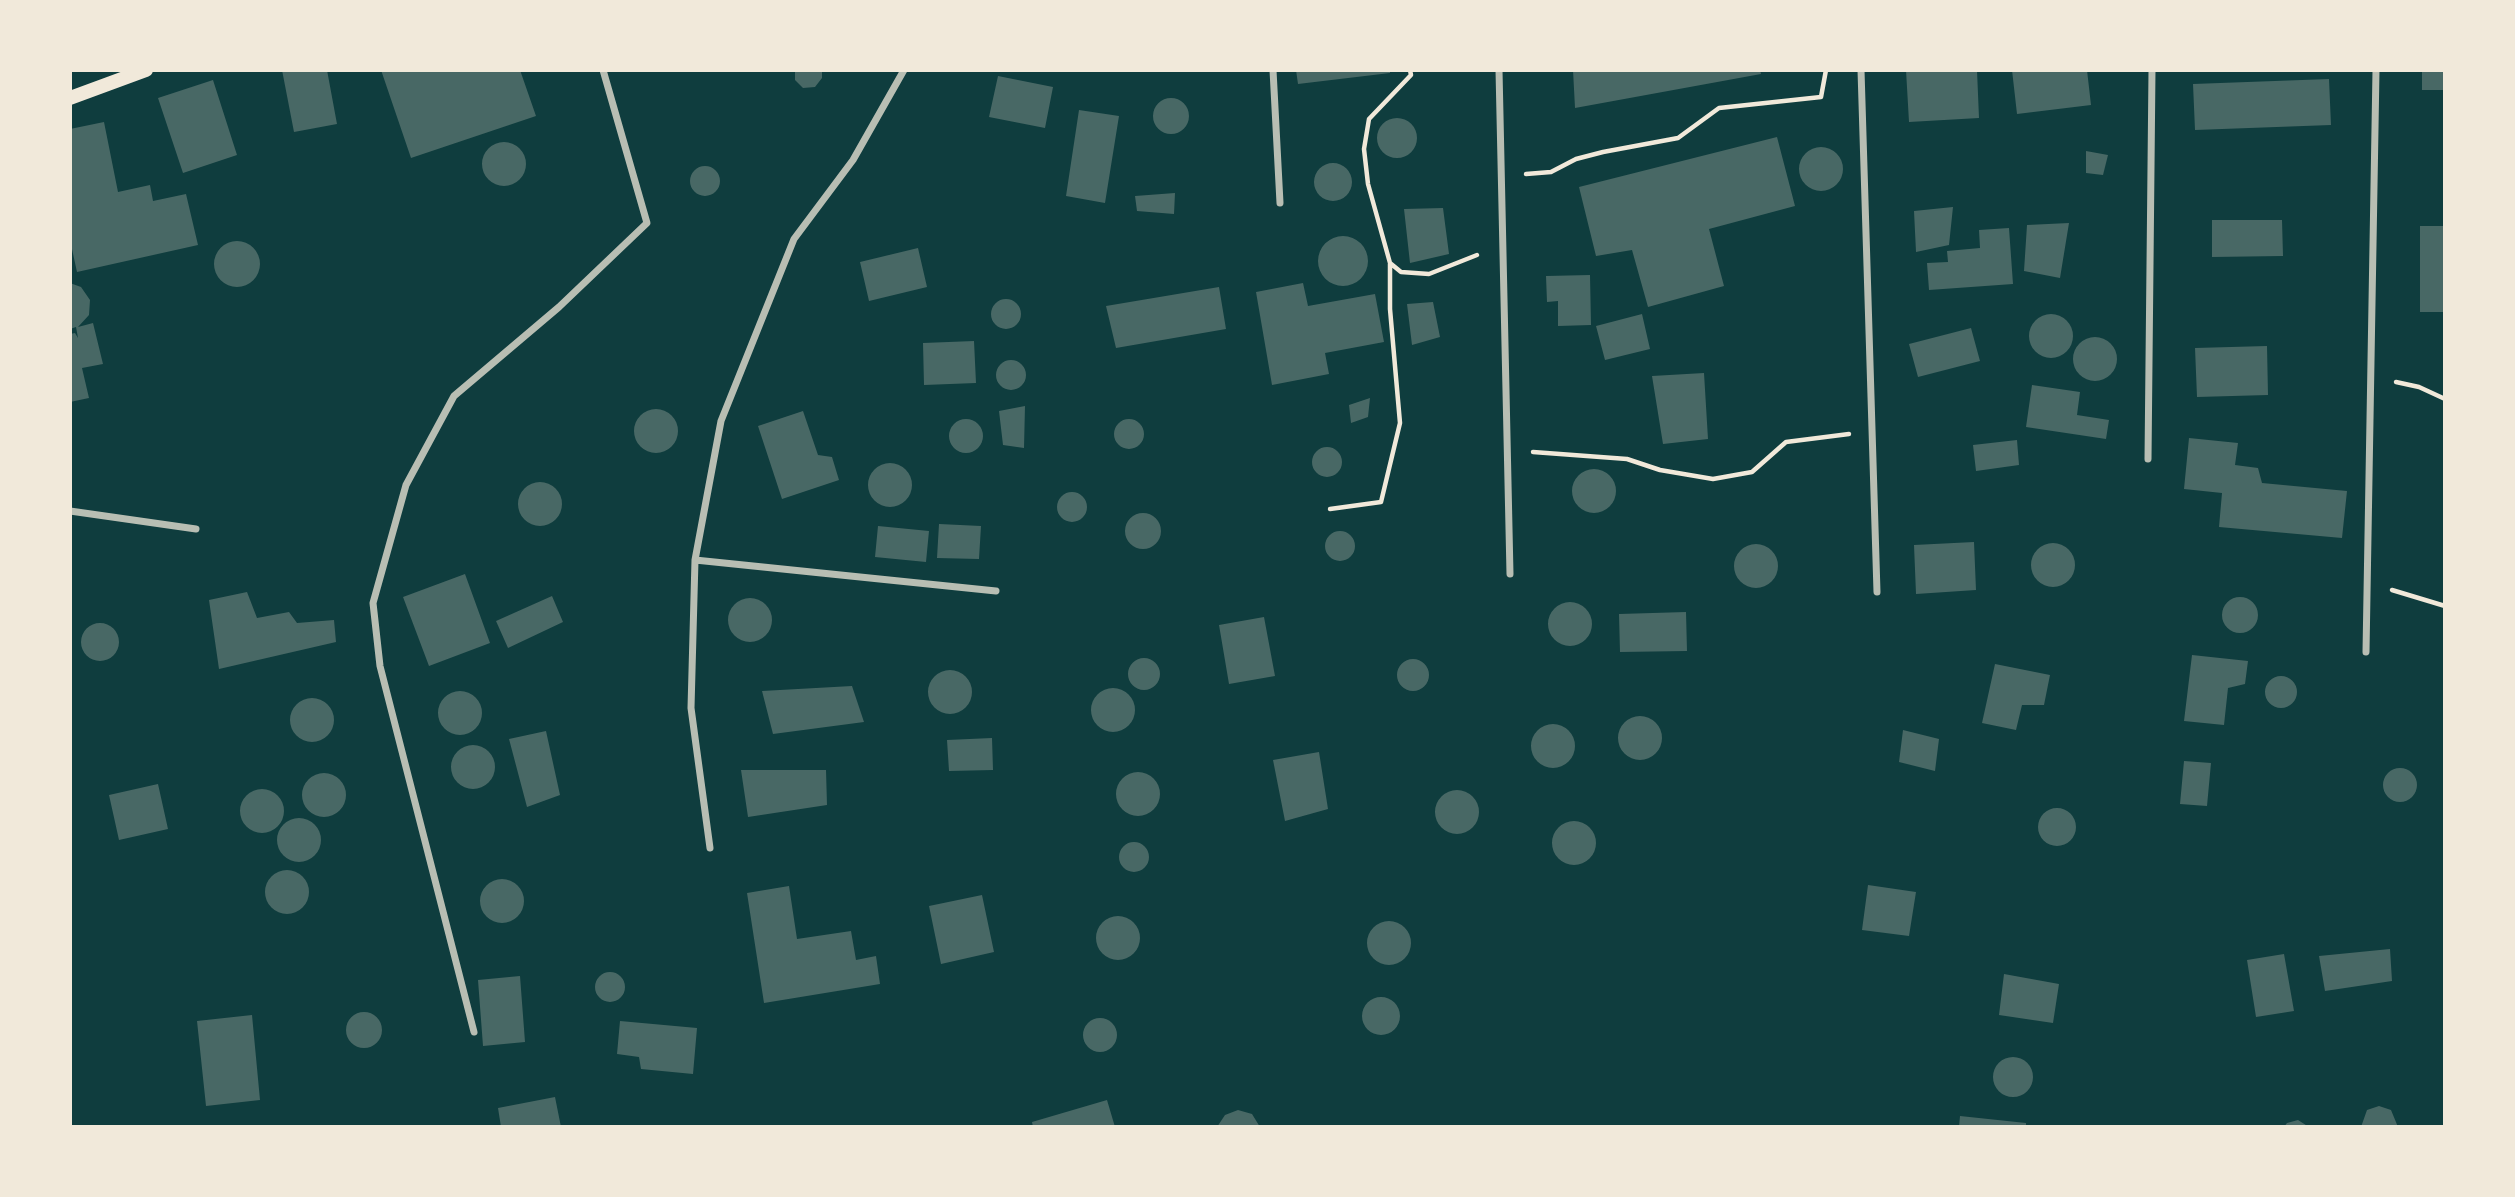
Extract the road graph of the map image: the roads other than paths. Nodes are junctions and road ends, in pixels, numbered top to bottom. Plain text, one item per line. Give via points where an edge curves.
1 (146, 70) edge
2 (603, 70) edge
3 (904, 70) edge
4 (1273, 70) edge
5 (1499, 70) edge
6 (1861, 70) edge
7 (2152, 70) edge
8 (2376, 70) edge
9 (121, 75) edge
10 (70, 98) edge
11 (1280, 203) dead end
12 (2148, 459) dead end
13 (70, 511) edge
14 (196, 529) dead end
15 (695, 560) junction
16 (1510, 573) dead end
17 (996, 591) dead end
18 (1877, 592) dead end
19 (2366, 652) dead end
20 (710, 848) dead end
21 (474, 1032) dead end

1 - 9 main road
2 - 21 street via 647,223 559,307 454,396 406,485 373,603 380,666
3 - 15 street via 853,160 794,239 721,421
4 - 11 street
5 - 16 street
6 - 18 street
7 - 12 street
8 - 19 street
9 - 10 main road
13 - 14 street
15 - 17 street
15 - 20 street via 691,708

